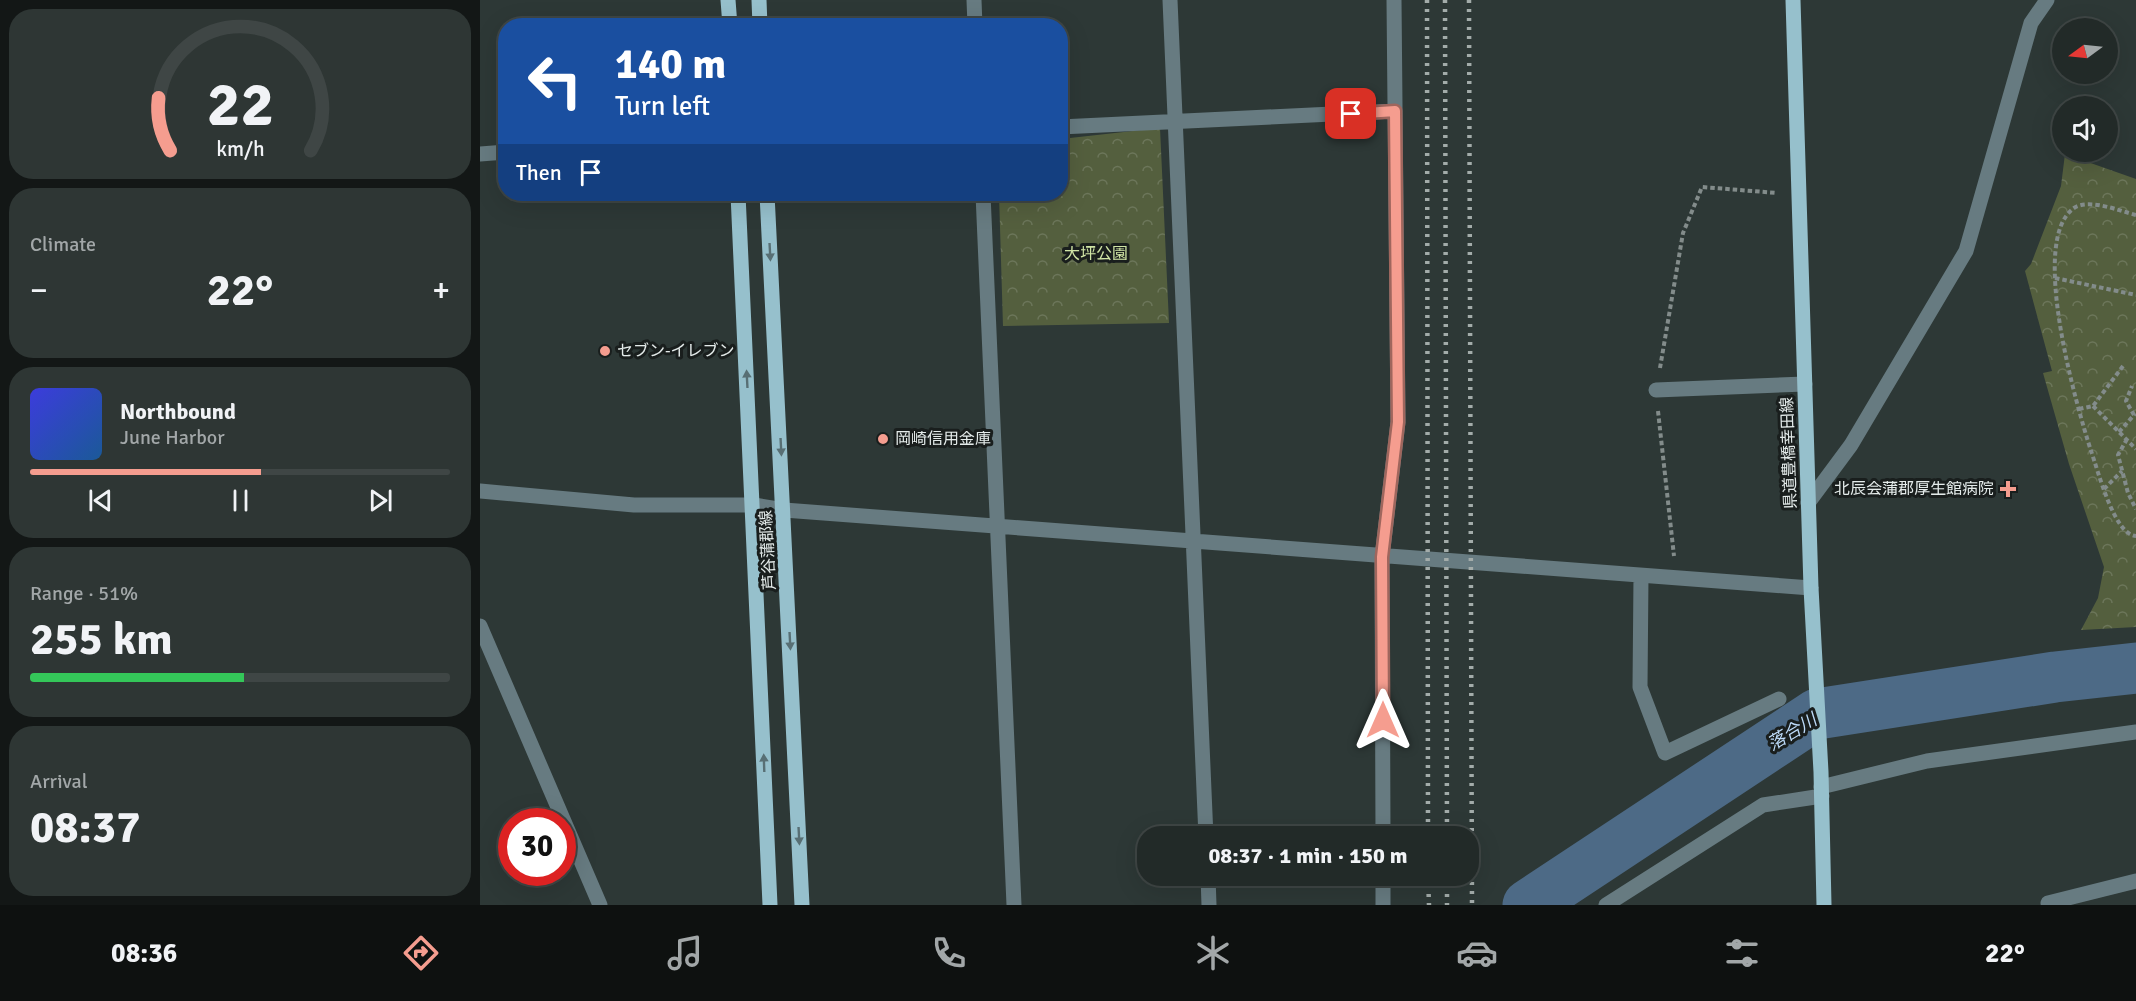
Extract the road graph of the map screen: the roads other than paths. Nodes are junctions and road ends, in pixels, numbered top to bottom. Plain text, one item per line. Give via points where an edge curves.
1 (728, 0) edge
2 (759, 0) edge
3 (974, 0) edge
4 (1170, 0) edge
5 (1394, 0) edge
6 (1793, 0) edge
7 (2047, 0) edge
8 (729, 18) edge
9 (760, 18) edge
10 (975, 18) edge
11 (1395, 111) junction
12 (1176, 124) junction
13 (1068, 127) edge
14 (498, 153) edge
15 (480, 154) edge
16 (738, 201) edge
17 (767, 201) edge
18 (983, 201) edge
19 (1805, 384) junction
20 (1656, 390) road end
21 (480, 491) edge
22 (1808, 503) junction
23 (753, 505) junction
24 (784, 510) junction
25 (998, 528) junction
26 (1193, 543) junction
27 (1382, 557) junction
28 (1641, 576) junction
29 (1811, 588) junction
30 (480, 626) edge
31 (1779, 699) dead end
32 (2136, 732) edge
33 (1821, 785) junction
34 (1206, 826) edge
35 (1383, 826) edge
36 (2136, 881) edge
37 (1208, 886) edge
38 (1383, 886) edge
39 (600, 905) edge
40 (770, 905) edge
41 (802, 905) edge
42 (1014, 905) edge
43 (1209, 905) edge
44 (1383, 905) edge
45 (1606, 905) edge
46 (1824, 905) edge
47 (2049, 905) edge

1 - 8 main road
2 - 9 main road
3 - 10 street
4 - 12 street
5 - 11 street
6 - 19 main road, 県道豊橋幸田線
7 - 22 street via 2031,23 1966,251 1851,446
11 - 12 street
11 - 27 street via 1398,422
12 - 13 street
12 - 26 street
14 - 15 street
23 -> 16 main road, 芦谷蒲郡線
17 -> 24 main road, 芦谷蒲郡線
18 - 25 street
19 - 20 street
19 - 22 main road, 県道豊橋幸田線
21 - 23 street via 634,506
22 - 29 main road, 県道豊橋幸田線
23 - 24 street
40 -> 23 main road, 芦谷蒲郡線
24 - 25 street
24 -> 41 main road, 芦谷蒲郡線
25 - 26 street
25 - 42 street
26 - 27 street
26 - 34 street
27 - 28 street
27 - 35 street
28 - 29 street
28 - 31 street via 1640,687 1665,753
29 - 33 main road, 県道豊橋幸田線
30 - 39 street
32 - 33 street via 1928,761
33 - 45 street via 1764,805
33 - 46 main road, 県道豊橋幸田線
36 - 47 street
37 - 43 street
38 - 44 street

